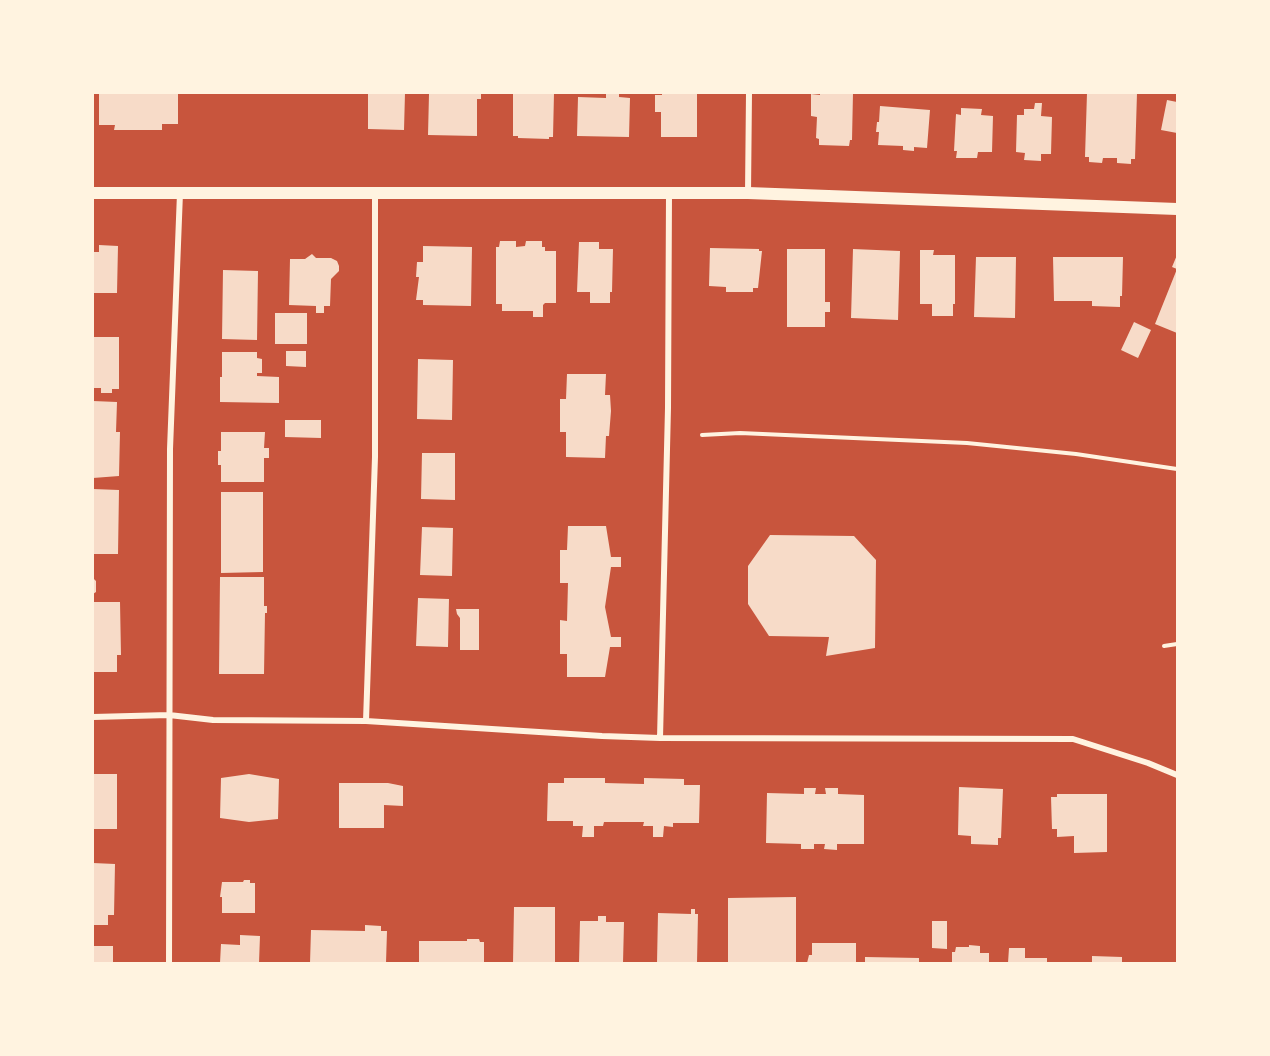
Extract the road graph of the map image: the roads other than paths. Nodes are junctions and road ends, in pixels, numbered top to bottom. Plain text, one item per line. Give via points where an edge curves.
1 (749, 93) edge
2 (93, 193) edge
3 (180, 193) junction
4 (748, 193) junction
5 (375, 194) junction
6 (669, 194) junction
7 (1177, 209) edge
8 (169, 716) junction
9 (93, 717) edge
10 (366, 721) junction
11 (660, 738) junction
12 (1177, 775) edge
13 (169, 963) edge

1 - 4 street
2 - 3 main road
3 - 5 main road
3 - 8 street via 170,449
4 - 6 main road
4 - 7 main road
5 - 6 main road
5 - 10 street via 375,457
6 - 11 street
8 - 9 street
8 - 10 street
8 - 13 street
10 - 11 street
11 - 12 street via 1073,739

